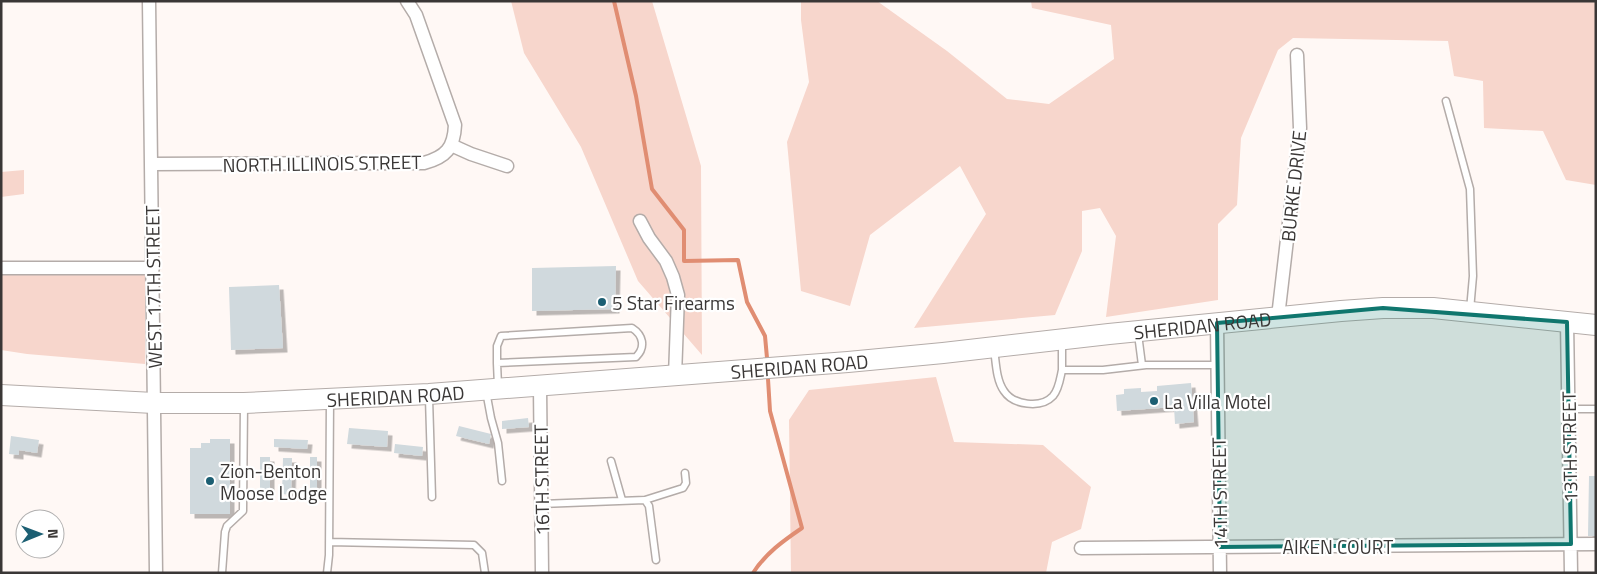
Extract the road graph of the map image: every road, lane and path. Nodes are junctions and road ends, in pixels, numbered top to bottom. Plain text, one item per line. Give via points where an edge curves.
1 (149, 1) edge
2 (407, 1) edge
3 (1297, 55) dead end
4 (1446, 101) dead end
5 (452, 145) junction
6 (151, 164) junction
7 (507, 166) dead end
8 (640, 222) dead end
9 (1, 268) edge
10 (153, 268) junction
11 (1470, 312) junction
12 (1278, 317) junction
13 (1567, 322) junction
14 (1217, 323) junction
15 (1596, 325) edge
16 (1138, 331) junction
17 (1062, 339) junction
18 (994, 347) junction
19 (497, 363) junction
20 (1142, 365) junction
21 (1217, 365) junction
22 (1062, 370) junction
23 (675, 376) junction
24 (540, 387) junction
25 (492, 390) junction
26 (429, 394) junction
27 (1, 395) edge
28 (330, 399) junction
29 (154, 403) junction
30 (244, 403) junction
31 (1596, 409) edge
32 (1568, 410) junction
33 (611, 461) dead end
34 (685, 473) dead end
35 (502, 481) dead end
36 (432, 497) dead end
37 (622, 500) junction
38 (645, 500) junction
39 (541, 504) junction
40 (330, 542) junction
41 (1571, 544) junction
42 (1596, 544) edge
43 (1220, 547) junction
44 (1081, 548) dead end
45 (656, 560) dead end
46 (156, 573) edge
47 (222, 573) edge
48 (327, 573) edge
49 (484, 573) edge
50 (542, 573) edge
51 (1220, 573) edge
52 (1571, 573) edge

1 - 6 street, WEST 17TH STREET
2 - 5 street via 416,15 455,125
3 - 12 street, BURKE DRIVE via 1300,128
4 - 11 lane via 1470,189 1473,276
5 - 6 street, NORTH ILLINOIS STREET via 437,160 424,163
5 - 7 street
6 - 10 street, WEST 17TH STREET
8 - 23 street via 674,277 678,295
9 - 10 street
10 - 29 street, WEST 17TH STREET
11 - 12 main road, SHERIDAN ROAD via 1382,308
11 - 13 main road, SHERIDAN ROAD
12 - 14 main road, SHERIDAN ROAD
13 - 15 main road, SHERIDAN ROAD
13 - 32 street, 13TH STREET
14 - 16 main road, SHERIDAN ROAD
14 - 21 street, 14TH STREET
16 - 17 main road, SHERIDAN ROAD
16 - 20 lane
17 - 18 main road, SHERIDAN ROAD
17 - 22 lane
18 - 22 lane via 1002,390 1008,398 1020,403 1037,403 1052,396 1058,388
18 - 23 main road, SHERIDAN ROAD
19 - 19 lane via 501,336 632,328 643,342 636,357
19 - 25 lane
20 - 21 lane
20 - 22 lane via 1103,370
21 - 43 street, 14TH STREET
23 - 24 main road, SHERIDAN ROAD
24 - 25 main road, SHERIDAN ROAD
24 - 39 street, 16TH STREET
25 - 26 main road, SHERIDAN ROAD
25 - 35 lane via 491,418 498,443
26 - 28 main road, SHERIDAN ROAD
26 - 36 lane
27 - 29 main road, SHERIDAN ROAD
28 - 30 main road, SHERIDAN ROAD
28 - 40 lane
29 - 30 main road, SHERIDAN ROAD
29 - 46 street, WEST 17TH STREET
30 - 47 lane via 244,511 227,526
31 - 32 lane
32 - 41 street, 13TH STREET
33 - 37 lane
34 - 38 lane via 683,488
37 - 38 lane
37 - 39 lane
38 - 45 lane via 649,506
39 - 50 street, 16TH STREET
40 - 48 lane
40 - 49 lane via 474,545 482,552
41 - 42 street, AIKEN COURT
41 - 43 street, AIKEN COURT
41 - 52 street, 13TH STREET
43 - 44 street, AIKEN COURT
43 - 51 street, 14TH STREET

